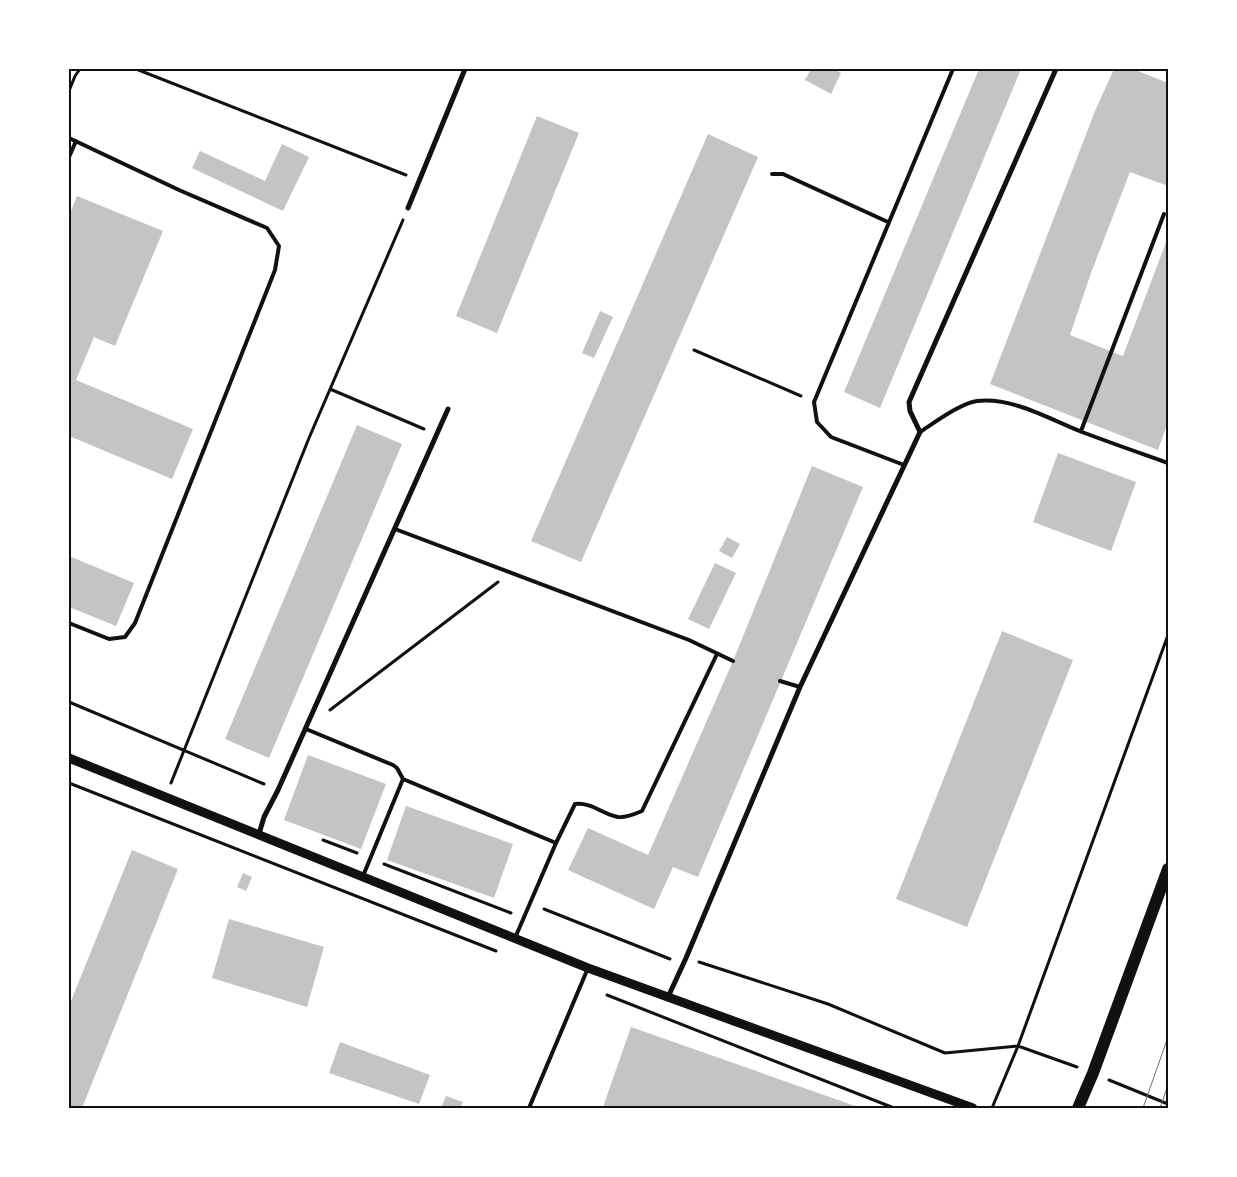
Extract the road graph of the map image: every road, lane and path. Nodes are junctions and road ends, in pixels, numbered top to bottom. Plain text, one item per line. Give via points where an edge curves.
1 (80, 69) edge
2 (136, 69) edge
3 (465, 69) edge
4 (953, 69) edge
5 (1056, 69) edge
6 (69, 91) edge
7 (69, 138) edge
8 (76, 141) junction
9 (69, 157) edge
10 (390, 169) dead end
11 (772, 174) dead end
12 (408, 208) joint
13 (1164, 214) dead end
14 (888, 222) junction
15 (694, 350) dead end
16 (330, 389) junction
17 (814, 402) junction
18 (448, 409) dead end
19 (1081, 431) junction
20 (920, 432) junction
21 (436, 434) junction
22 (1168, 463) edge
23 (904, 465) junction
24 (395, 529) junction
25 (512, 572) junction
26 (69, 622) edge
27 (1168, 635) edge
28 (717, 654) junction
29 (733, 661) dead end
30 (780, 681) dead end
31 (800, 688) junction
32 (69, 702) edge
33 (306, 729) junction
34 (184, 751) junction
35 (69, 758) edge
36 (404, 779) junction
37 (69, 783) edge
38 (278, 790) junction
39 (165, 797) junction
40 (259, 834) junction
41 (317, 838) dead end
42 (556, 843) junction
43 (370, 859) junction
44 (1168, 869) edge
45 (362, 876) junction
46 (530, 903) junction
47 (524, 918) junction
48 (515, 938) junction
49 (499, 952) dead end
50 (686, 958) junction
51 (682, 964) junction
52 (588, 968) junction
53 (581, 985) junction
54 (668, 998) junction
55 (1018, 1046) junction
56 (529, 1108) edge
57 (894, 1108) edge
58 (972, 1108) edge
59 (992, 1108) edge
60 (1078, 1108) edge

1 - 6 path
2 - 10 path
3 - 12 street
4 - 14 lane
5 - 20 street via 909,402
7 - 8 lane
8 - 9 lane
8 - 26 lane via 267,228 279,246 275,270 135,623 125,636 109,639
11 - 14 lane via 783,174
12 - 16 path
13 - 19 lane
14 - 17 lane
15 - 17 path
16 - 21 path
16 - 34 path
17 - 23 lane via 817,422 831,437
18 - 21 street
19 - 20 lane via 1021,407 999,401 977,401 966,404
19 - 22 lane
20 - 23 street
21 - 24 street
23 - 31 street
24 - 25 lane
24 - 33 street
25 - 28 lane via 689,640
25 - 33 path
27 - 55 path
28 - 29 lane
28 - 42 lane via 642,811 619,817 585,803 575,804
30 - 31 lane
31 - 50 street
32 - 34 path
33 - 36 lane via 393,765
33 - 38 street
34 - 38 path
34 - 39 path
35 - 39 street
36 - 42 lane
36 - 43 lane
37 - 49 path
38 - 40 street
39 - 40 street
40 - 45 street
41 - 43 path
42 - 46 lane
43 - 45 lane
43 - 47 path
44 - 60 main road
45 - 48 street
46 - 47 lane
46 - 51 path
47 - 48 lane
48 - 52 street
50 - 51 street
50 - 55 path via 828,1004 945,1053
51 - 54 street
52 - 53 lane
52 - 54 street
53 - 56 lane
53 - 57 path
54 - 58 street
55 - 59 path

